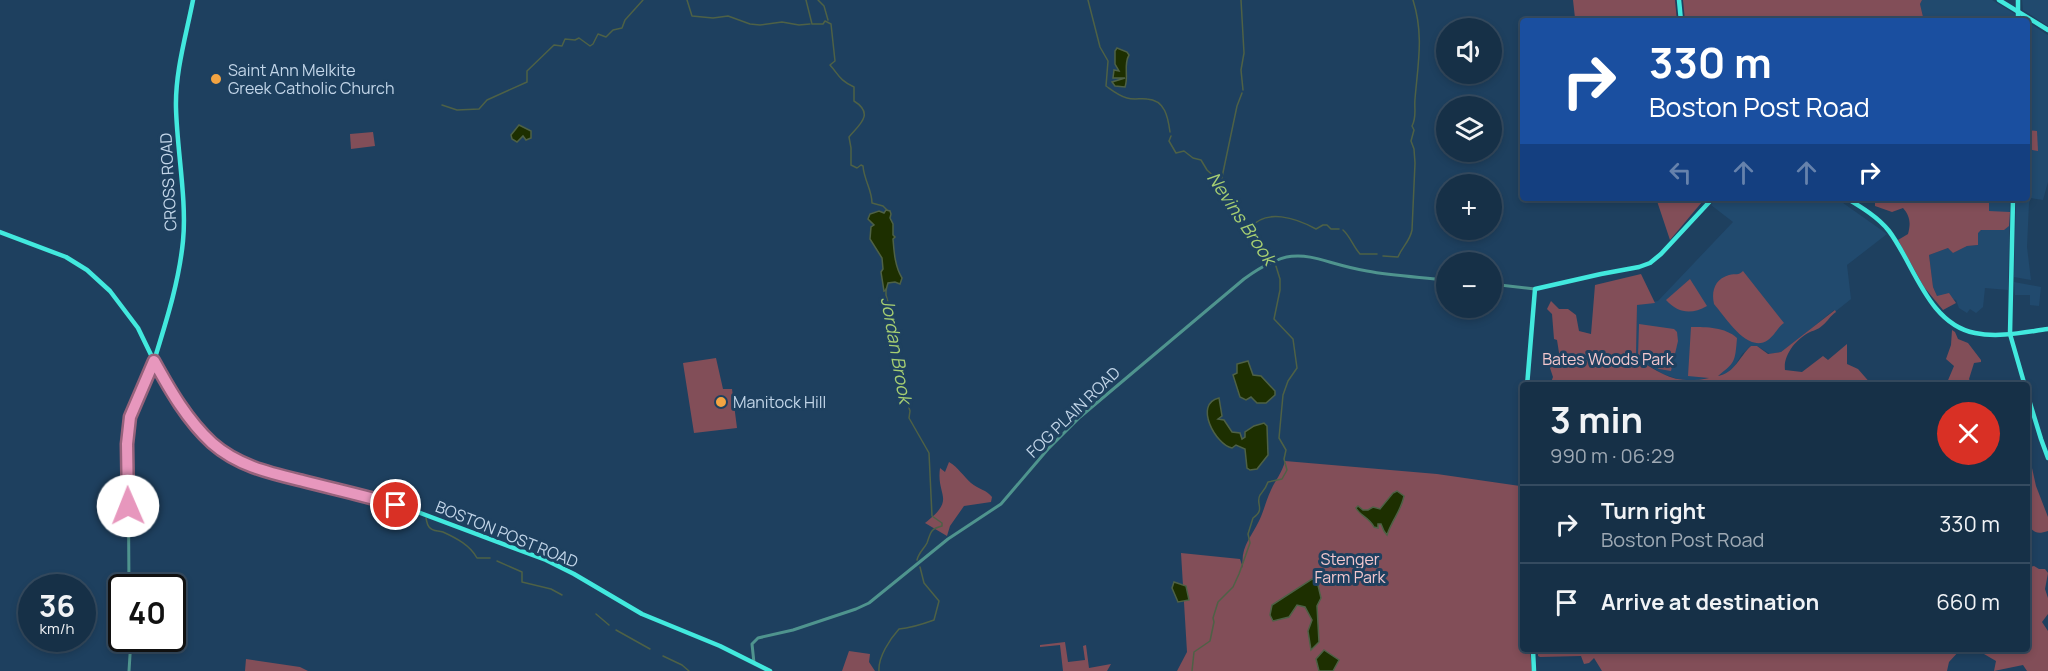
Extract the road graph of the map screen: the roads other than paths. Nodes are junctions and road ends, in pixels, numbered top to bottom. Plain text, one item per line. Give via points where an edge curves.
1 (193, 0) edge
2 (1679, 0) edge
3 (1999, 0) edge
4 (2018, 0) edge
5 (2019, 12) junction
6 (1681, 18) edge
7 (2018, 18) edge
8 (2029, 18) edge
9 (2030, 19) edge
10 (2048, 30) edge
11 (1710, 201) edge
12 (1849, 201) edge
13 (2013, 201) edge
14 (0, 232) edge
15 (1436, 279) edge
16 (1502, 285) edge
17 (1534, 289) junction
18 (2048, 329) edge
19 (2010, 334) junction
20 (154, 361) junction
21 (1527, 382) edge
22 (2024, 382) edge
23 (2030, 402) edge
24 (2048, 458) edge
25 (129, 574) edge
26 (130, 652) edge
27 (1533, 652) edge
28 (754, 663) junction
29 (129, 671) edge
30 (770, 671) edge
31 (1534, 671) edge

1 - 20 main road, CROSS ROAD via 181,55 176,106 183,241
2 - 6 main road
3 - 5 main road
4 - 5 main road
5 - 7 main road
5 - 8 main road
9 - 10 main road
11 - 17 main road via 1650,263
12 - 19 main road via 1884,225 1919,284 1947,319 1973,333
13 - 19 main road
14 - 20 main road, BOSTON POST ROAD via 66,257 95,277 132,317
15 - 28 street, FOG PLAIN ROAD via 1368,272 1307,256 1274,260 1244,279 1080,417 1001,504 948,539 869,603 758,638 752,644
16 - 17 street
17 - 21 main road
18 - 19 main road
19 - 22 main road
20 - 25 street via 132,410 128,436
20 - 28 main road, BOSTON POST ROAD via 194,424 213,444 242,463 416,511 546,560 642,614
23 - 24 main road
26 - 29 street
27 - 31 main road
28 - 30 main road, BOSTON POST ROAD

